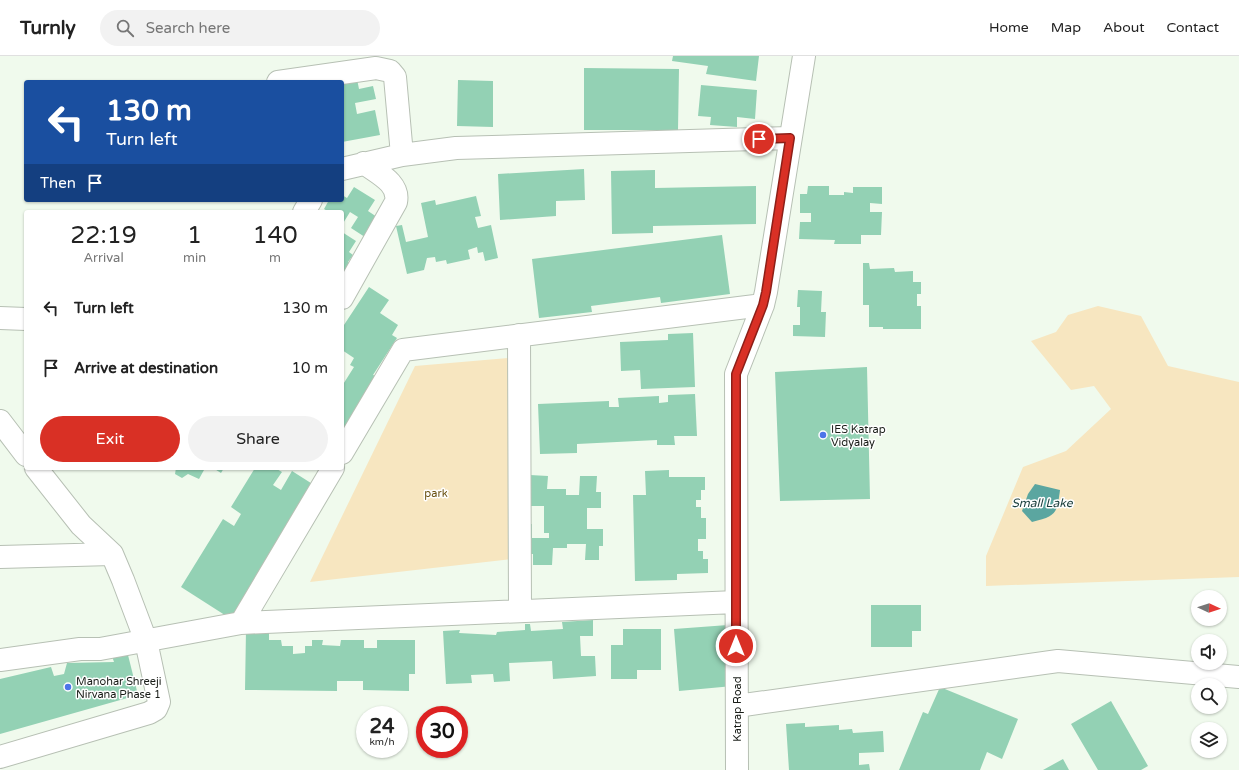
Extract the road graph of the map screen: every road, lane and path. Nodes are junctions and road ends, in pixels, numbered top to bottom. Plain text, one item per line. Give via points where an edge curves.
1 (804, 56) edge
2 (292, 80) edge
3 (790, 138) junction
4 (402, 155) junction
5 (364, 163) junction
6 (344, 168) edge
7 (344, 294) edge
8 (763, 305) junction
9 (0, 318) edge
10 (24, 319) edge
11 (519, 335) junction
12 (0, 421) edge
13 (344, 450) edge
14 (24, 452) edge
15 (38, 470) edge
16 (332, 470) edge
17 (112, 554) junction
18 (0, 557) edge
19 (736, 602) junction
20 (520, 611) junction
21 (242, 623) junction
22 (146, 641) junction
23 (0, 660) edge
24 (1239, 677) edge
25 (737, 706) junction
26 (0, 758) edge
27 (737, 770) edge

1 - 3 street, Katrap Road
2 - 4 street via 376,68 390,71 395,77
3 - 4 street via 456,148
3 - 8 street, Katrap Road
4 - 5 street
5 - 6 street
5 - 7 street via 392,184 397,196
8 - 11 street
8 - 19 street, Katrap Road via 736,374
9 - 10 street
11 - 13 street via 403,350
11 - 20 street
12 - 14 street
15 - 17 street via 81,525
16 - 21 street
17 - 18 street
17 - 22 street
19 - 20 street
19 - 25 street, Katrap Road
20 - 21 street
21 - 22 street
22 - 23 street
22 - 26 street via 159,702 156,708 149,713
24 - 25 street via 1058,661
25 - 27 street, Katrap Road

